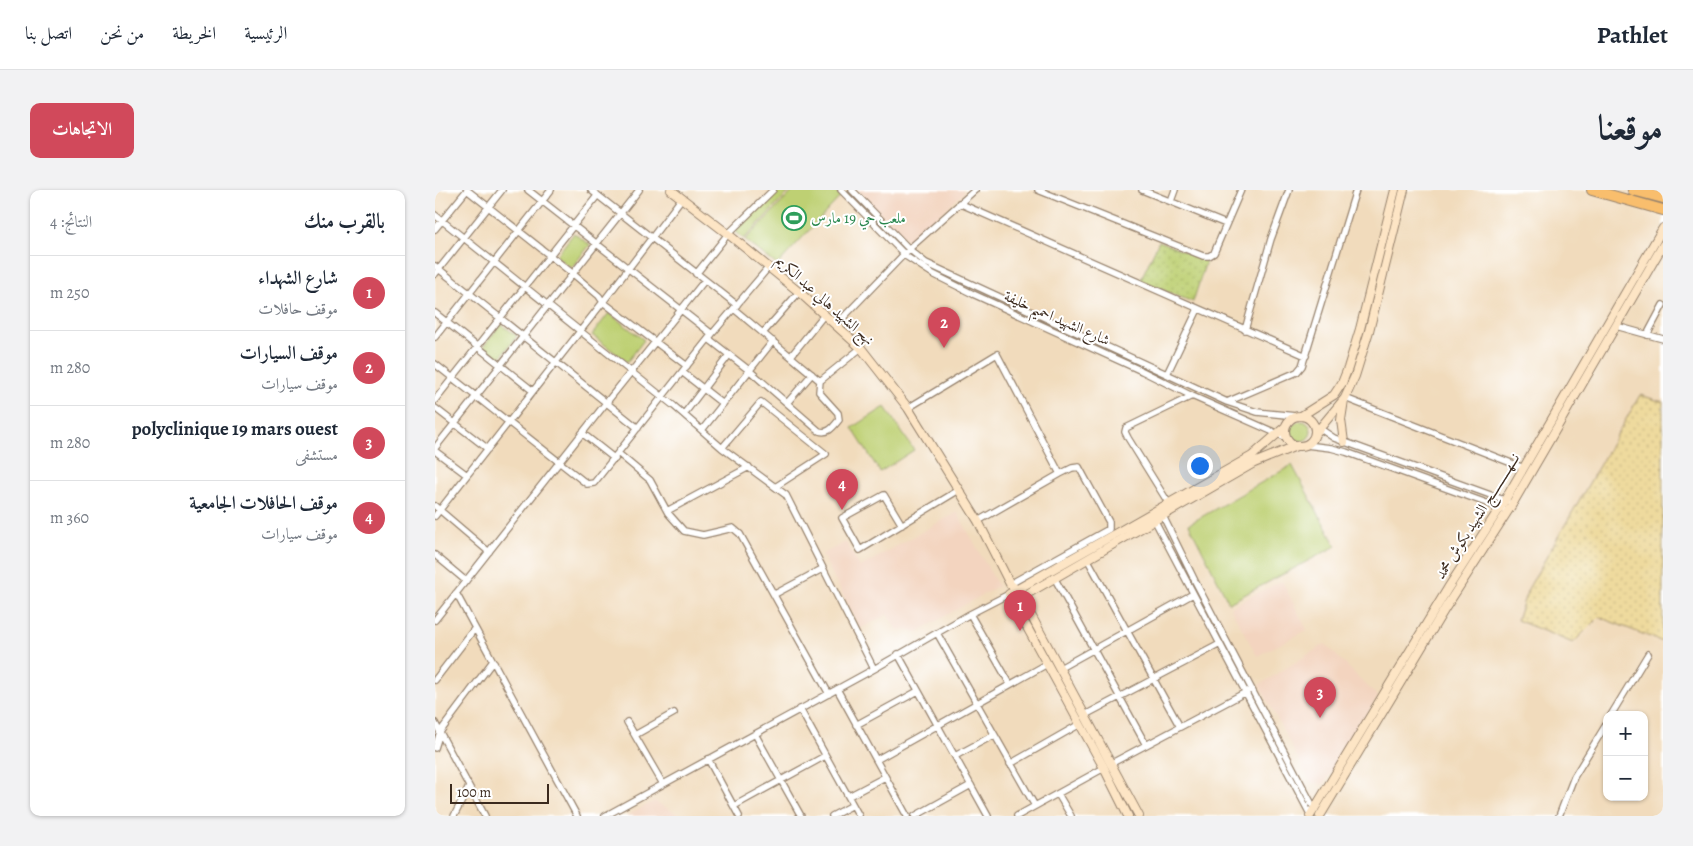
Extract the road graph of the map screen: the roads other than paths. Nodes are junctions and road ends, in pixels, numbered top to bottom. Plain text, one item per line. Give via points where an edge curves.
1 (467, 190) edge
2 (502, 190) edge
3 (528, 190) edge
4 (551, 190) edge
5 (591, 190) edge
6 (639, 190) edge
7 (671, 190) edge
8 (773, 190) edge
9 (841, 190) edge
10 (852, 190) edge
11 (1038, 190) edge
12 (1142, 190) edge
13 (1175, 190) edge
14 (1241, 190) edge
15 (1289, 190) edge
16 (1356, 190) edge
17 (1395, 190) edge
18 (1404, 190) edge
19 (1592, 190) edge
20 (1633, 190) edge
21 (971, 191) edge
22 (1657, 195) edge
23 (597, 196) junction
24 (682, 198) junction
25 (542, 201) junction
26 (1171, 201) junction
27 (959, 203) junction
28 (489, 207) junction
29 (1663, 210) edge
30 (620, 213) junction
31 (435, 215) edge
32 (442, 220) junction
33 (1226, 224) junction
34 (573, 225) junction
35 (1663, 228) edge
36 (435, 229) edge
37 (519, 231) junction
38 (728, 234) junction
39 (652, 238) junction
40 (464, 239) junction
41 (596, 244) junction
42 (1663, 245) edge
43 (909, 249) junction
44 (905, 254) junction
45 (550, 255) junction
46 (494, 262) junction
47 (768, 268) junction
48 (629, 269) junction
49 (436, 270) edge
50 (572, 273) junction
51 (697, 274) junction
52 (705, 280) junction
53 (525, 286) junction
54 (470, 292) junction
55 (799, 292) junction
56 (603, 302) junction
57 (548, 305) junction
58 (1663, 305) edge
59 (735, 307) junction
60 (1198, 309) junction
61 (680, 310) junction
62 (435, 313) edge
63 (824, 315) junction
64 (500, 317) junction
65 (446, 322) junction
66 (836, 325) junction
67 (1616, 326) junction
68 (1245, 330) junction
69 (579, 331) junction
70 (763, 333) junction
71 (1647, 335) junction
72 (523, 336) junction
73 (435, 337) edge
74 (710, 337) junction
75 (1663, 339) edge
76 (655, 341) junction
77 (773, 341) junction
78 (477, 347) junction
79 (861, 348) junction
80 (729, 355) junction
81 (791, 356) junction
82 (1306, 356) junction
83 (556, 361) junction
84 (435, 364) edge
85 (499, 366) junction
86 (687, 366) junction
87 (749, 371) junction
88 (630, 372) junction
89 (682, 372) junction
90 (812, 374) junction
91 (1167, 374) junction
92 (452, 378) junction
93 (820, 381) junction
94 (703, 389) junction
95 (533, 391) junction
96 (476, 396) junction
97 (1192, 396) junction
98 (663, 397) junction
99 (1345, 398) junction
100 (435, 400) edge
101 (606, 402) junction
102 (1227, 402) junction
103 (787, 403) junction
104 (723, 404) junction
105 (435, 408) edge
106 (908, 408) junction
107 (684, 414) junction
108 (1299, 416) junction
109 (509, 422) junction
110 (455, 423) junction
111 (638, 428) junction
112 (1316, 429) junction
113 (703, 430) junction
114 (582, 433) junction
115 (1282, 435) junction
116 (1344, 442) junction
117 (1306, 445) junction
118 (1296, 446) junction
119 (723, 448) junction
120 (435, 449) edge
121 (488, 449) junction
122 (617, 456) junction
123 (559, 463) junction
124 (749, 467) junction
125 (1524, 468) junction
126 (1060, 474) junction
127 (467, 475) junction
128 (775, 487) junction
129 (959, 490) junction
130 (1509, 502) junction
131 (1169, 504) junction
132 (437, 508) edge
133 (667, 510) junction
134 (1504, 510) junction
135 (435, 516) edge
136 (1163, 516) junction
137 (978, 521) junction
138 (1155, 521) junction
139 (902, 525) junction
140 (489, 552) junction
141 (435, 554) edge
142 (1088, 560) junction
143 (822, 569) junction
144 (1055, 579) junction
145 (466, 581) junction
146 (1010, 584) junction
147 (1018, 591) junction
148 (456, 593) junction
149 (775, 594) junction
150 (1009, 594) junction
151 (1193, 594) junction
152 (1022, 599) junction
153 (999, 600) junction
154 (1013, 602) junction
155 (970, 614) junction
156 (435, 620) edge
157 (475, 628) junction
158 (1127, 631) junction
159 (937, 633) junction
160 (1220, 644) junction
161 (1095, 649) junction
162 (898, 654) junction
163 (1648, 654) dead end
164 (493, 661) junction
165 (1047, 664) junction
166 (1060, 668) junction
167 (874, 669) junction
168 (1153, 679) junction
169 (435, 680) edge
170 (1010, 684) junction
171 (837, 689) junction
172 (1249, 690) junction
173 (918, 691) junction
174 (829, 694) junction
175 (1120, 696) junction
176 (976, 704) junction
177 (800, 710) junction
178 (1613, 711) edge
179 (674, 712) dead end
180 (1085, 715) junction
181 (627, 722) dead end
182 (435, 723) edge
183 (1080, 724) junction
184 (857, 725) junction
185 (937, 725) junction
186 (1180, 727) junction
187 (1603, 730) edge
188 (440, 732) junction
189 (755, 734) junction
190 (635, 735) junction
191 (994, 735) junction
192 (1146, 745) junction
193 (435, 748) edge
194 (825, 756) junction
195 (955, 756) junction
196 (708, 759) junction
197 (876, 760) junction
198 (1011, 764) junction
199 (1108, 766) junction
200 (885, 777) junction
201 (781, 780) junction
202 (663, 784) junction
203 (971, 785) junction
204 (469, 787) junction
205 (1058, 794) junction
206 (849, 796) junction
207 (853, 805) junction
208 (734, 806) junction
209 (1035, 806) junction
210 (1311, 814) edge
211 (1321, 815) edge
212 (455, 816) edge
213 (485, 816) edge
214 (577, 816) edge
215 (605, 816) edge
216 (739, 816) edge
217 (801, 816) edge
218 (832, 816) edge
219 (859, 816) edge
220 (907, 816) edge
221 (915, 816) edge
222 (988, 816) edge
223 (1017, 816) edge
224 (1071, 816) edge
225 (1128, 816) edge
226 (1139, 816) edge
227 (1559, 816) edge

1 - 28 street
1 - 32 street
2 - 28 street
3 - 25 street
4 - 25 street
5 - 23 street
6 - 30 street
7 - 24 main road, نهج الشهيد هالي عبد الكريم
8 - 38 street
9 - 44 street, شارع الشهيد احميم خليفة
10 - 43 street, شارع الشهيد احميم خليفة
11 - 33 street via 1203,256 1214,253
12 - 26 street
13 - 26 street
14 - 33 street
15 - 68 street
16 - 82 street
17 - 108 main road via 1360,329 1342,383 1334,395
18 - 99 main road via 1369,331
19 - 29 highway
20 - 22 highway
21 - 27 street
23 - 30 street
23 - 34 street
24 - 38 main road, نهج الشهيد هالي عبد الكريم
24 - 39 street
25 - 34 street
25 - 37 street
26 - 33 street
27 - 43 street
27 - 60 street
28 - 37 street
28 - 40 street
30 - 39 street
30 - 41 street
31 - 32 street
32 - 36 street
32 - 40 street
34 - 41 street
34 - 45 street
35 - 125 main road, نـــهـــــــــــج الشهيد بكوش محمد
37 - 45 street
37 - 46 street
38 - 47 main road, نهج الشهيد هالي عبد الكريم
38 - 51 street
39 - 48 street
39 - 51 street
40 - 46 street
40 - 49 street
41 - 48 street
41 - 50 street
42 - 67 main road, نـــهـــــــــــج الشهيد بكوش محمد
43 - 44 street
43 - 91 street, شارع الشهيد احميم خليفة via 926,263
44 - 66 street
44 - 97 street, شارع الشهيد احميم خليفة via 933,274 973,294
45 - 50 street
45 - 53 street
46 - 53 street
46 - 54 street
47 - 55 main road, نهج الشهيد هالي عبد الكريم
47 - 59 street
48 - 56 street
48 - 61 street
49 - 54 street
50 - 56 street
50 - 57 street
51 - 52 street
52 - 59 street
52 - 61 street
53 - 57 street
53 - 64 street
54 - 64 street
54 - 65 street
55 - 63 main road, نهج الشهيد هالي عبد الكريم
55 - 70 street
56 - 69 street
56 - 76 street
57 - 69 street
57 - 72 street
58 - 71 street
59 - 70 street
59 - 74 street
60 - 68 street
60 - 91 street
61 - 74 street
61 - 76 street
62 - 65 street
63 - 66 main road, نهج الشهيد هالي عبد الكريم
63 - 81 street
64 - 72 street
64 - 78 street
65 - 73 street
65 - 78 street
66 - 79 main road, نهج الشهيد هالي عبد الكريم
67 - 71 street
67 - 130 main road, نـــهـــــــــــج الشهيد بكوش محمد
68 - 82 street
69 - 83 street
69 - 88 street
70 - 77 street
71 - 75 street
72 - 83 street
72 - 85 street
74 - 80 street
74 - 86 street
76 - 86 street
76 - 88 street
77 - 81 street
77 - 87 street
78 - 85 street
78 - 92 street
79 - 93 street
79 - 106 main road, نهج الشهيد هالي عبد الكريم
80 - 87 street
80 - 94 street
81 - 90 street
82 - 102 street via 1297,372
83 - 95 street
83 - 101 street
84 - 92 street
85 - 95 street
85 - 96 street
86 - 89 street
87 - 103 street
87 - 104 street
88 - 98 street
88 - 101 street
89 - 94 street
89 - 98 street
90 - 93 street
90 - 103 street
91 - 102 street, شارع الشهيد احميم خليفة
92 - 96 street
92 - 100 street
93 - 103 street via 819,392 838,413 839,420 827,432 819,431
94 - 104 street
94 - 107 street
95 - 109 street
96 - 109 street
96 - 110 street
97 - 115 street, شارع الشهيد احميم خليفة
97 - 131 street via 1126,428 1125,432
98 - 107 street
98 - 111 street
99 - 112 main road
99 - 116 main road via 1341,420
99 - 125 street
101 - 111 street
101 - 114 street
102 - 108 street, شارع الشهيد احميم خليفة via 1257,412
104 - 113 street
105 - 110 street
106 - 126 street via 997,354
106 - 129 main road, نهج الشهيد هالي عبد الكريم
107 - 113 street
108 - 112 main road via 1306,417
108 - 115 main road via 1289,420
109 - 121 street
109 - 123 street
110 - 120 street
110 - 121 street
111 - 122 street
112 - 116 street
112 - 117 main road via 1312,441
113 - 119 street
114 - 122 street
114 - 123 street
115 - 118 main road
115 - 131 main road
116 - 130 street
117 - 118 main road
117 - 134 street via 1353,454
118 - 136 main road via 1254,463
119 - 124 street
119 - 128 street via 761,402 826,454
120 - 127 street
121 - 127 street
122 - 123 street via 590,484
122 - 133 street via 651,480
123 - 140 street
124 - 128 street
124 - 133 street
125 - 130 main road, نـــهـــــــــــج الشهيد بكوش محمد
126 - 137 street
126 - 146 street via 1079,467 1109,522 1109,529
127 - 132 street
128 - 143 street via 786,495
129 - 137 main road, نهج الشهيد هالي عبد الكريم
129 - 139 street
130 - 134 main road, نـــهـــــــــــج الشهيد بكوش محمد
131 - 147 main road
132 - 135 street
132 - 140 street
133 - 149 street via 683,531 703,534 728,528 736,530
134 - 210 main road, نـــهـــــــــــج الشهيد بكوش محمد via 1448,588
134 - 211 main road, نـــهـــــــــــج الشهيد بكوش محمد
136 - 138 main road
136 - 172 street
137 - 146 main road, نهج الشهيد هالي عبد الكريم
138 - 142 main road
138 - 151 street
139 - 139 street via 860,550 842,518 884,495
140 - 145 street
141 - 145 street
142 - 144 main road
142 - 158 street
143 - 149 street
143 - 167 street
144 - 152 main road
144 - 161 street
145 - 148 street
146 - 147 main road
146 - 150 main road
147 - 150 main road
147 - 152 main road
148 - 156 street
148 - 157 street
149 - 174 street
150 - 153 street
150 - 154 main road
151 - 158 street
151 - 160 street
152 - 154 main road
152 - 166 main road
153 - 154 street
153 - 155 street
154 - 165 main road
155 - 159 street
155 - 170 street
157 - 164 street
157 - 169 street
158 - 161 street
158 - 168 street
159 - 162 street
159 - 176 street
160 - 168 street
160 - 172 street
161 - 166 street
161 - 175 street
162 - 167 street
162 - 173 street
163 - 178 street
164 - 188 street
164 - 214 street
165 - 170 street
165 - 183 main road
166 - 180 main road
167 - 171 street
168 - 175 street
168 - 186 street
170 - 176 street
171 - 174 street
171 - 184 street
172 - 186 street
172 - 210 street
173 - 184 street
173 - 185 street
174 - 177 street
175 - 180 street
175 - 192 street
176 - 185 street
176 - 191 street
177 - 189 street
177 - 194 street
179 - 190 street
180 - 199 main road
181 - 190 street
182 - 188 street
183 - 198 street
183 - 199 main road
184 - 197 street
185 - 195 street
185 - 197 street
186 - 192 street
187 - 227 street via 1574,777
188 - 193 street
188 - 204 street
189 - 196 street
189 - 201 street
190 - 202 street
191 - 195 street
191 - 198 street
192 - 199 street
194 - 201 street
194 - 206 street
195 - 203 street
196 - 202 street
196 - 208 street
197 - 200 street
198 - 209 street
199 - 205 street
199 - 225 main road
199 - 226 main road
200 - 206 street
200 - 220 street
201 - 208 street
201 - 217 street
202 - 215 street
203 - 221 street
203 - 222 street
204 - 212 street
204 - 213 street
205 - 209 street
205 - 224 street
206 - 207 street
207 - 218 street
207 - 219 street
208 - 216 street
209 - 223 street
210 - 211 street

